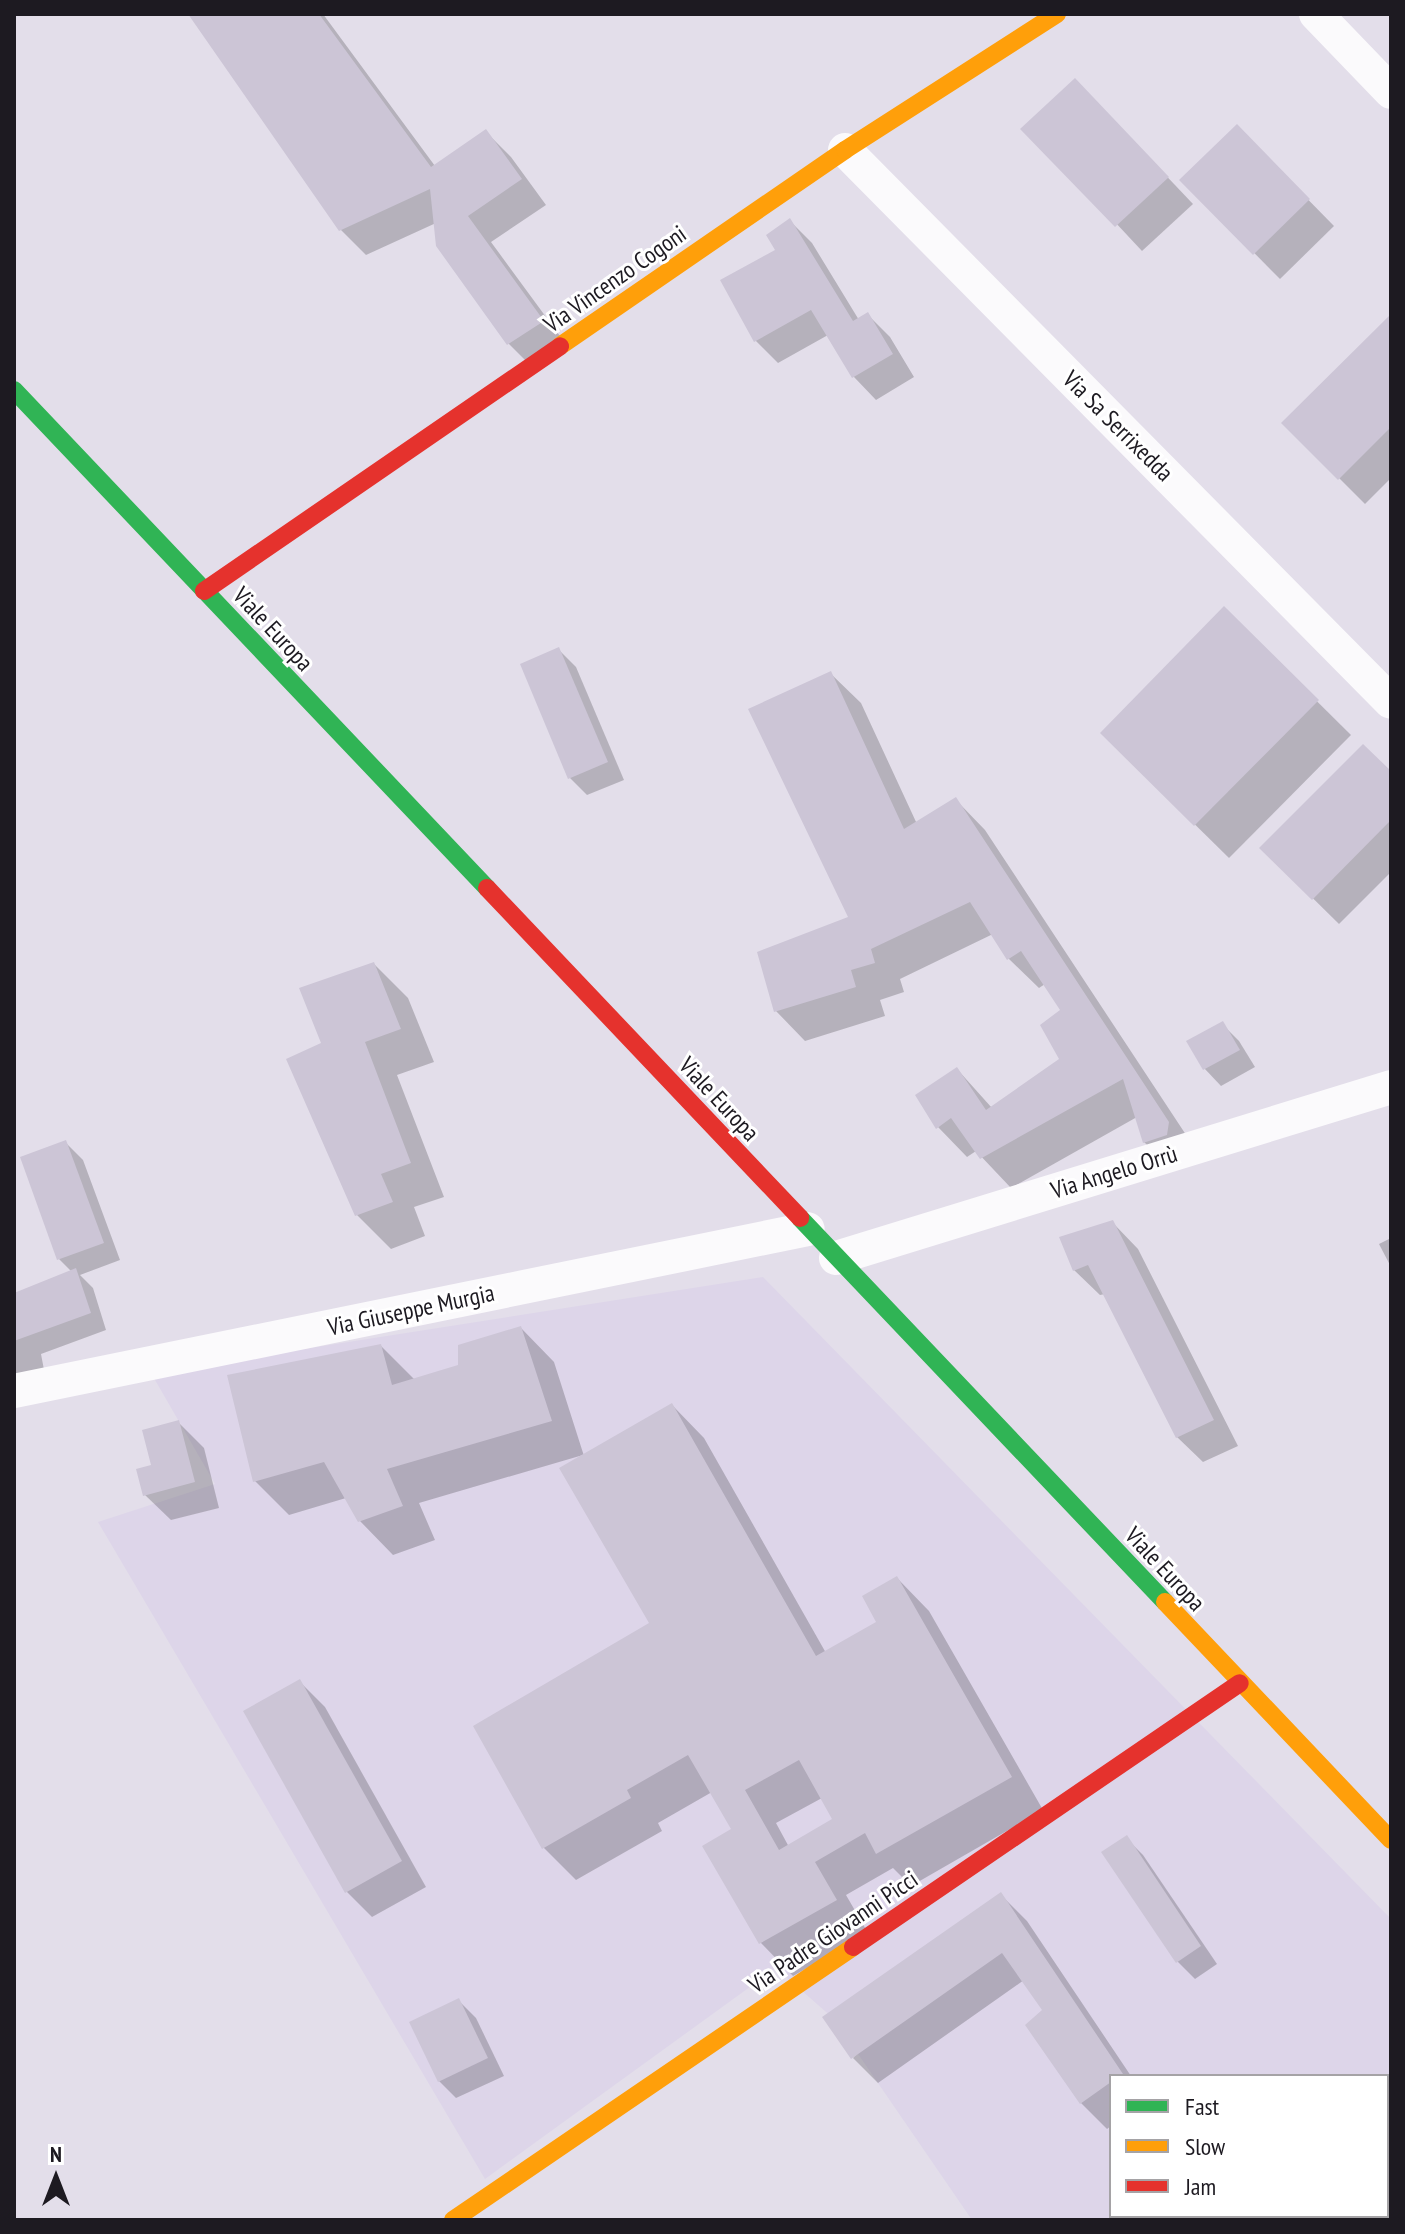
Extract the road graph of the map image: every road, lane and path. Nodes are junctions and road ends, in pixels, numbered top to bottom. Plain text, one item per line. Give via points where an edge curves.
1 (1057, 14) edge
2 (1316, 14) edge
3 (1391, 92) edge
4 (845, 150) junction
5 (14, 390) edge
6 (204, 591) junction
7 (1391, 702) edge
8 (1391, 1087) edge
9 (808, 1229) junction
10 (836, 1258) junction
11 (14, 1391) edge
12 (1240, 1683) junction
13 (1391, 1840) edge
14 (453, 2220) edge

1 - 4 main road, Via Vincenzo Cogoni
2 - 3 street
4 - 6 main road, Via Vincenzo Cogoni
4 - 7 street, Via Sa Serrixedda
5 - 6 main road, Viale Europa
6 - 9 main road, Viale Europa
8 - 10 street, Via Angelo Orrù
9 - 10 main road, Viale Europa
9 - 11 street, Via Giuseppe Murgia
10 - 12 main road, Viale Europa
12 - 13 main road, Viale Europa
12 - 14 main road, Via Padre Giovanni Picci

